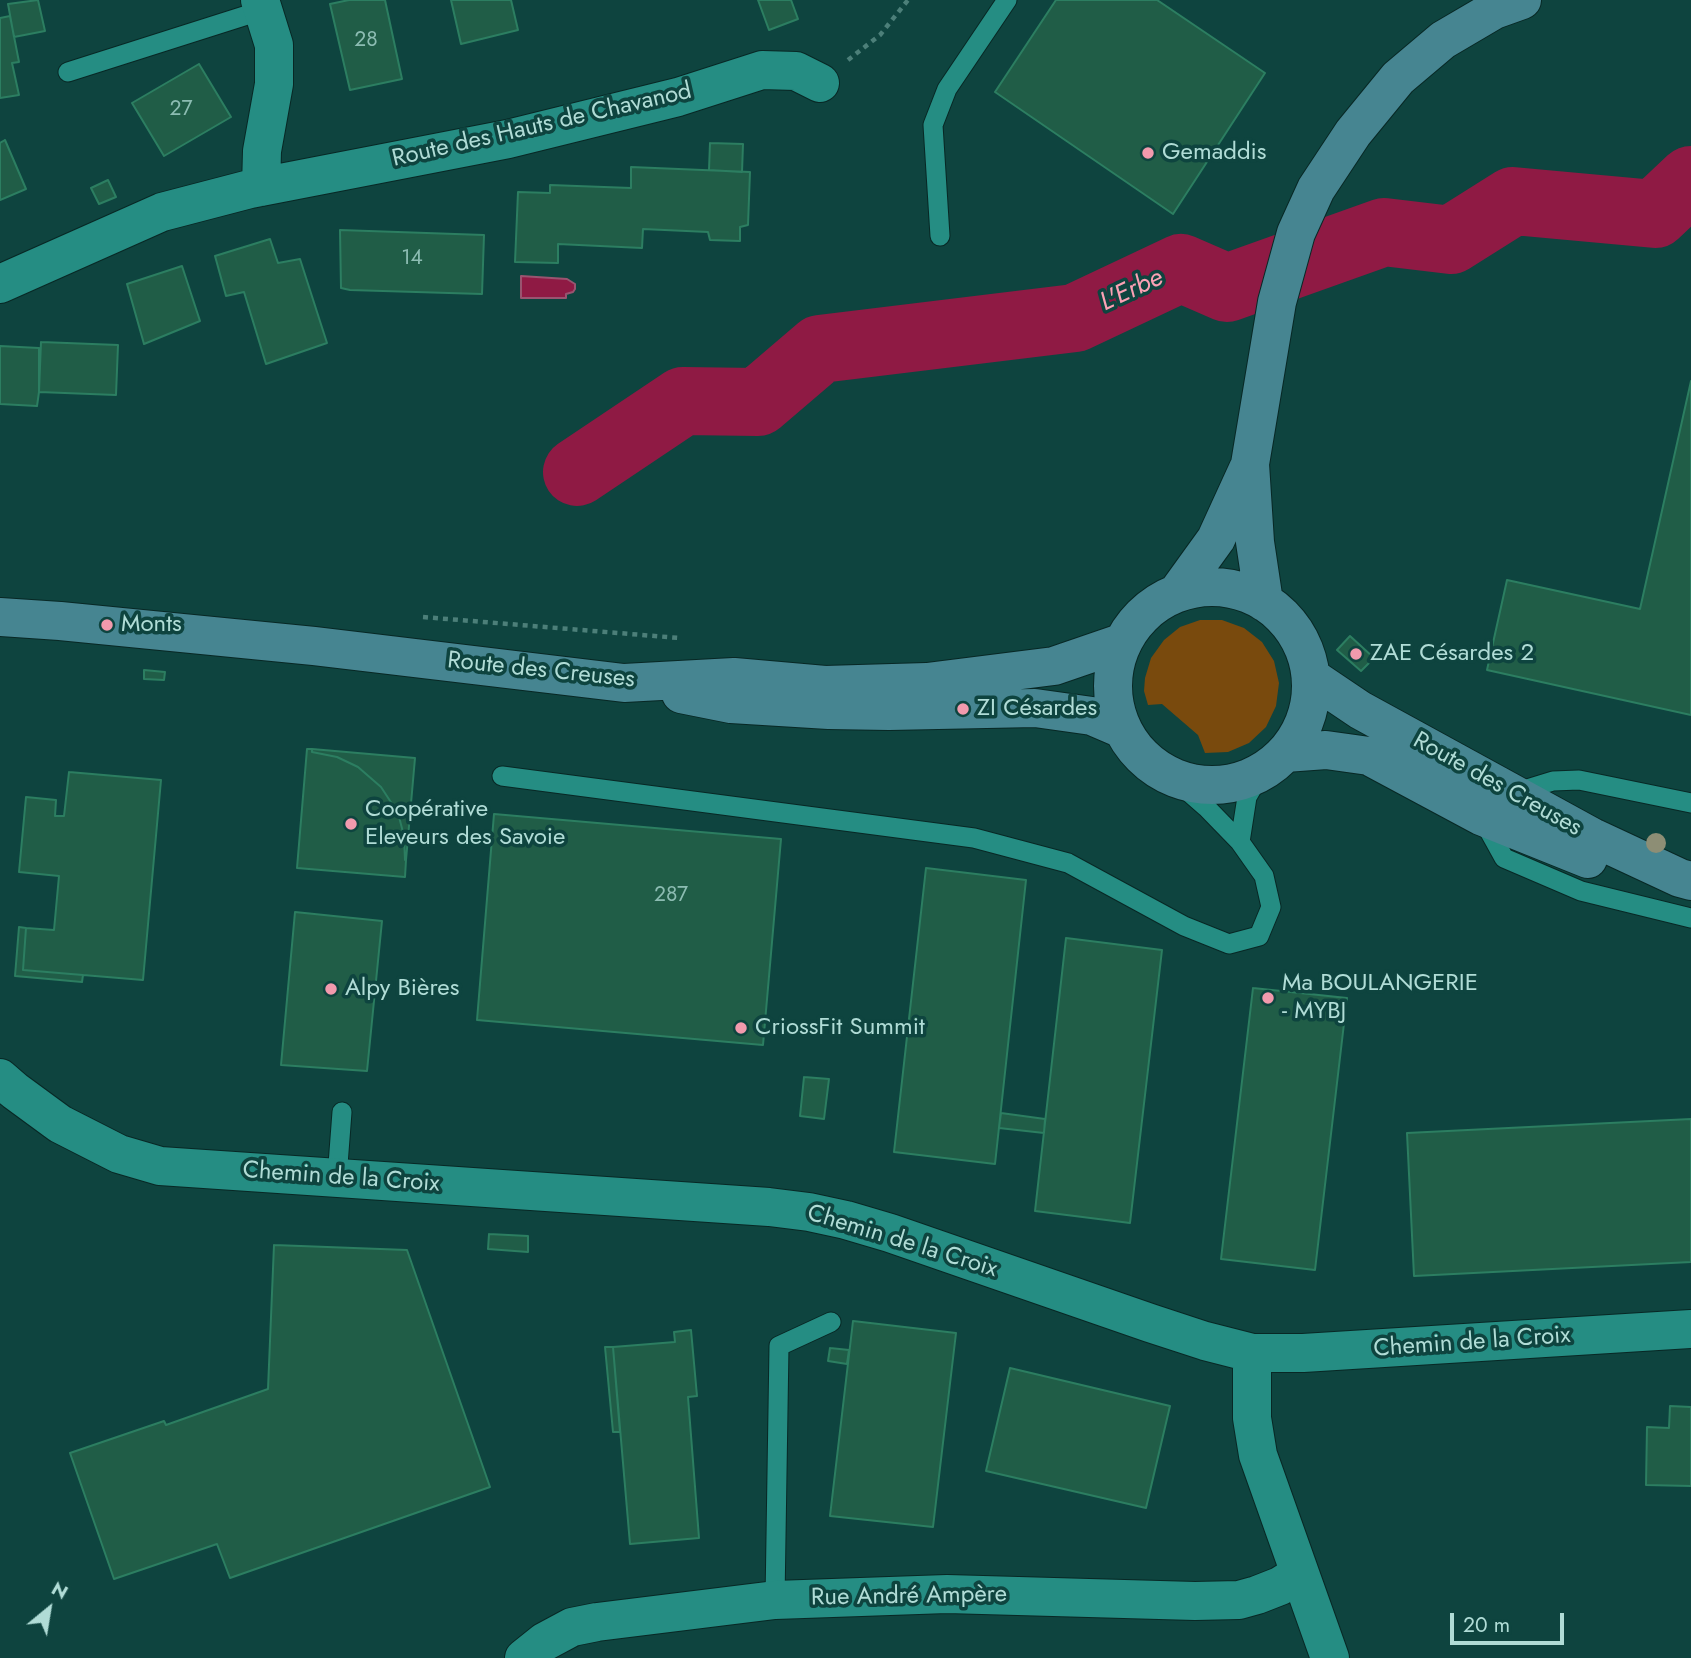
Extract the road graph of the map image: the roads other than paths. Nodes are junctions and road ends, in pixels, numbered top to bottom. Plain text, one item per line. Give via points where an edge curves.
1 (1007, 0) edge
2 (1522, 0) edge
3 (262, 5) edge
4 (68, 72) dead end
5 (820, 83) road end
6 (261, 187) junction
7 (940, 236) dead end
8 (0, 284) edge
9 (1250, 464) junction
10 (1177, 593) junction
11 (1264, 602) junction
12 (0, 617) edge
13 (1121, 643) junction
14 (1311, 677) junction
15 (624, 683) junction
16 (1120, 728) junction
17 (1273, 763) junction
18 (502, 776) dead end
19 (1174, 779) junction
20 (1512, 794) junction
21 (1691, 803) edge
22 (1481, 816) junction
23 (1240, 842) junction
24 (1685, 879) edge
25 (1691, 918) edge
26 (0, 1078) edge
27 (342, 1112) dead end
28 (337, 1178) junction
29 (831, 1322) dead end
30 (1691, 1329) edge
31 (1252, 1353) junction
32 (1299, 1574) junction
33 (775, 1600) junction
34 (524, 1658) edge
35 (1329, 1658) edge

1 - 7 lane via 947,89 933,125
2 - 9 main road via 1494,10 1443,40 1398,78 1353,133 1316,189 1296,233 1278,302
3 - 4 lane
3 - 6 street via 274,45 274,84 262,151
5 - 6 street, Route des Hauts de Chavanod via 796,71 762,70 678,97 508,139
6 - 8 street, Route des Hauts de Chavanod via 162,212
9 - 10 main road via 1216,539
9 - 11 main road
10 - 11 main road via 1221,587
10 - 13 main road via 1154,604 1135,621
11 - 14 main road via 1296,634
12 - 15 main road, Route des Creuses via 314,646
13 - 15 main road, Route des Creuses via 1054,666 927,682 825,685 734,677
13 - 16 main road via 1111,685
14 - 17 main road via 1310,704 1301,730
14 - 20 main road, Route des Creuses via 1360,710
15 - 16 main road via 731,704 829,710 1035,708 1092,716
16 - 19 main road via 1142,758
17 - 19 main road via 1233,784 1203,786
17 - 22 main road via 1326,750 1369,756
17 - 23 lane via 1247,797
18 - 23 lane via 974,838 1068,863 1184,926 1230,944 1259,936 1271,907 1264,876
19 - 23 lane
20 - 21 lane via 1553,781 1579,780
20 - 24 main road, Route des Creuses
22 - 24 main road via 1587,859
22 - 25 lane via 1504,858 1581,891
26 - 28 street, Chemin de la Croix via 60,1124 119,1154 160,1166
27 - 28 lane
28 - 31 street, Chemin de la Croix via 809,1212 890,1233 1172,1331
29 - 33 lane via 779,1346
30 - 31 street, Chemin de la Croix
31 - 32 street via 1252,1418 1258,1455
32 - 33 street, Rue André Ampère via 1239,1600 947,1594
32 - 35 street
33 - 34 street, Rue André Ampère via 572,1627

